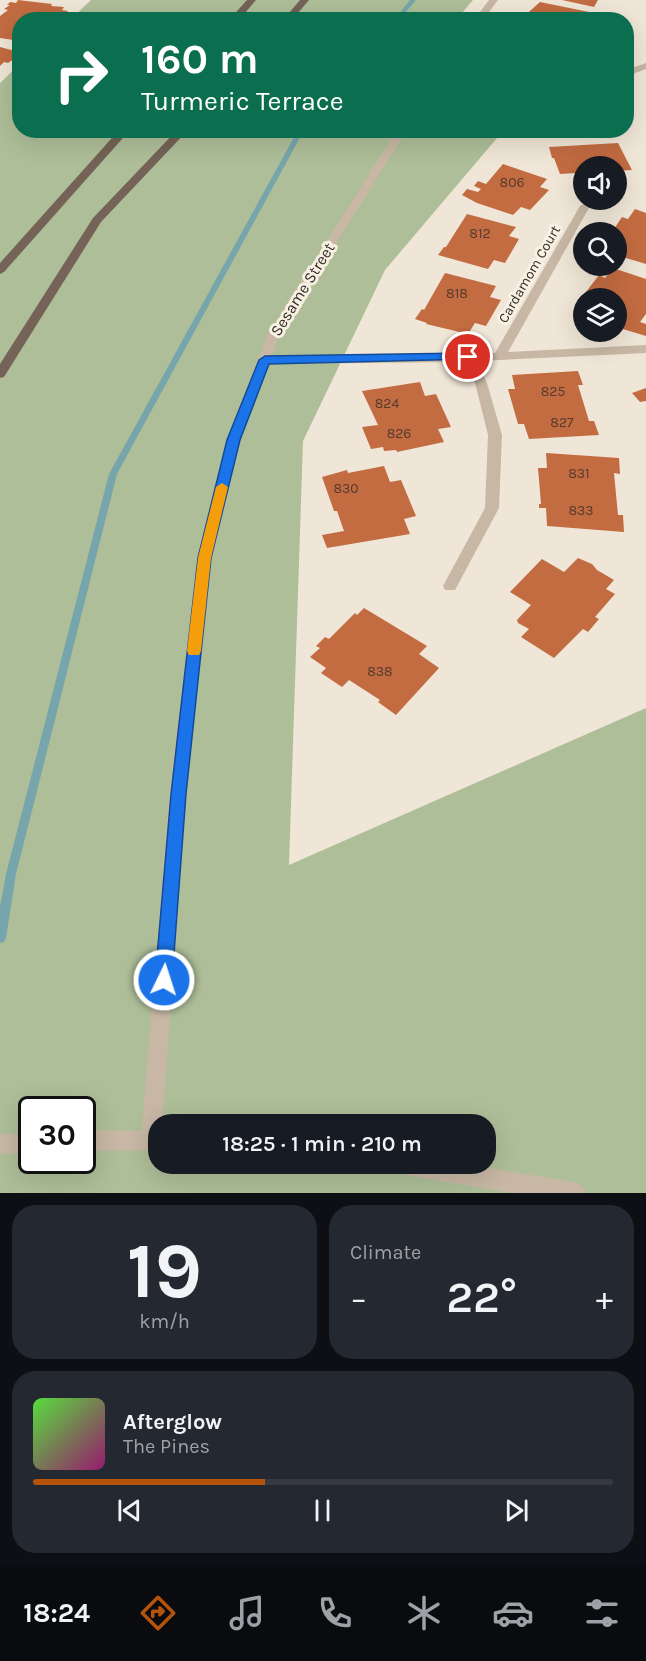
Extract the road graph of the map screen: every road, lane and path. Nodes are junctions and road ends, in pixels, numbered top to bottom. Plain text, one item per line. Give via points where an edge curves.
1 (252, 0) edge
2 (304, 0) edge
3 (494, 0) edge
4 (241, 12) edge
5 (293, 12) edge
6 (484, 12) edge
7 (118, 138) edge
8 (175, 138) edge
9 (397, 138) edge
10 (583, 210) edge
11 (0, 270) edge
12 (646, 349) edge
13 (468, 357) junction
14 (499, 357) junction
15 (265, 360) junction
16 (0, 374) edge
17 (450, 586) dead end
18 (157, 1114) edge
19 (148, 1140) edge
20 (96, 1142) edge
21 (18, 1143) edge
22 (0, 1144) edge
23 (460, 1174) edge
24 (575, 1193) edge

1 - 4 main road
2 - 5 main road
3 - 6 street
7 - 11 main road
8 - 16 main road via 97,220
9 - 15 street, Sesame Street via 273,335
10 - 14 street, Cardamom Court
12 - 14 street
13 - 14 street
13 - 15 street
13 - 17 street via 482,383 495,435 492,508
15 - 18 street, Sesame Street via 234,440 204,558 178,794
19 - 20 street
21 - 22 street
23 - 24 street

